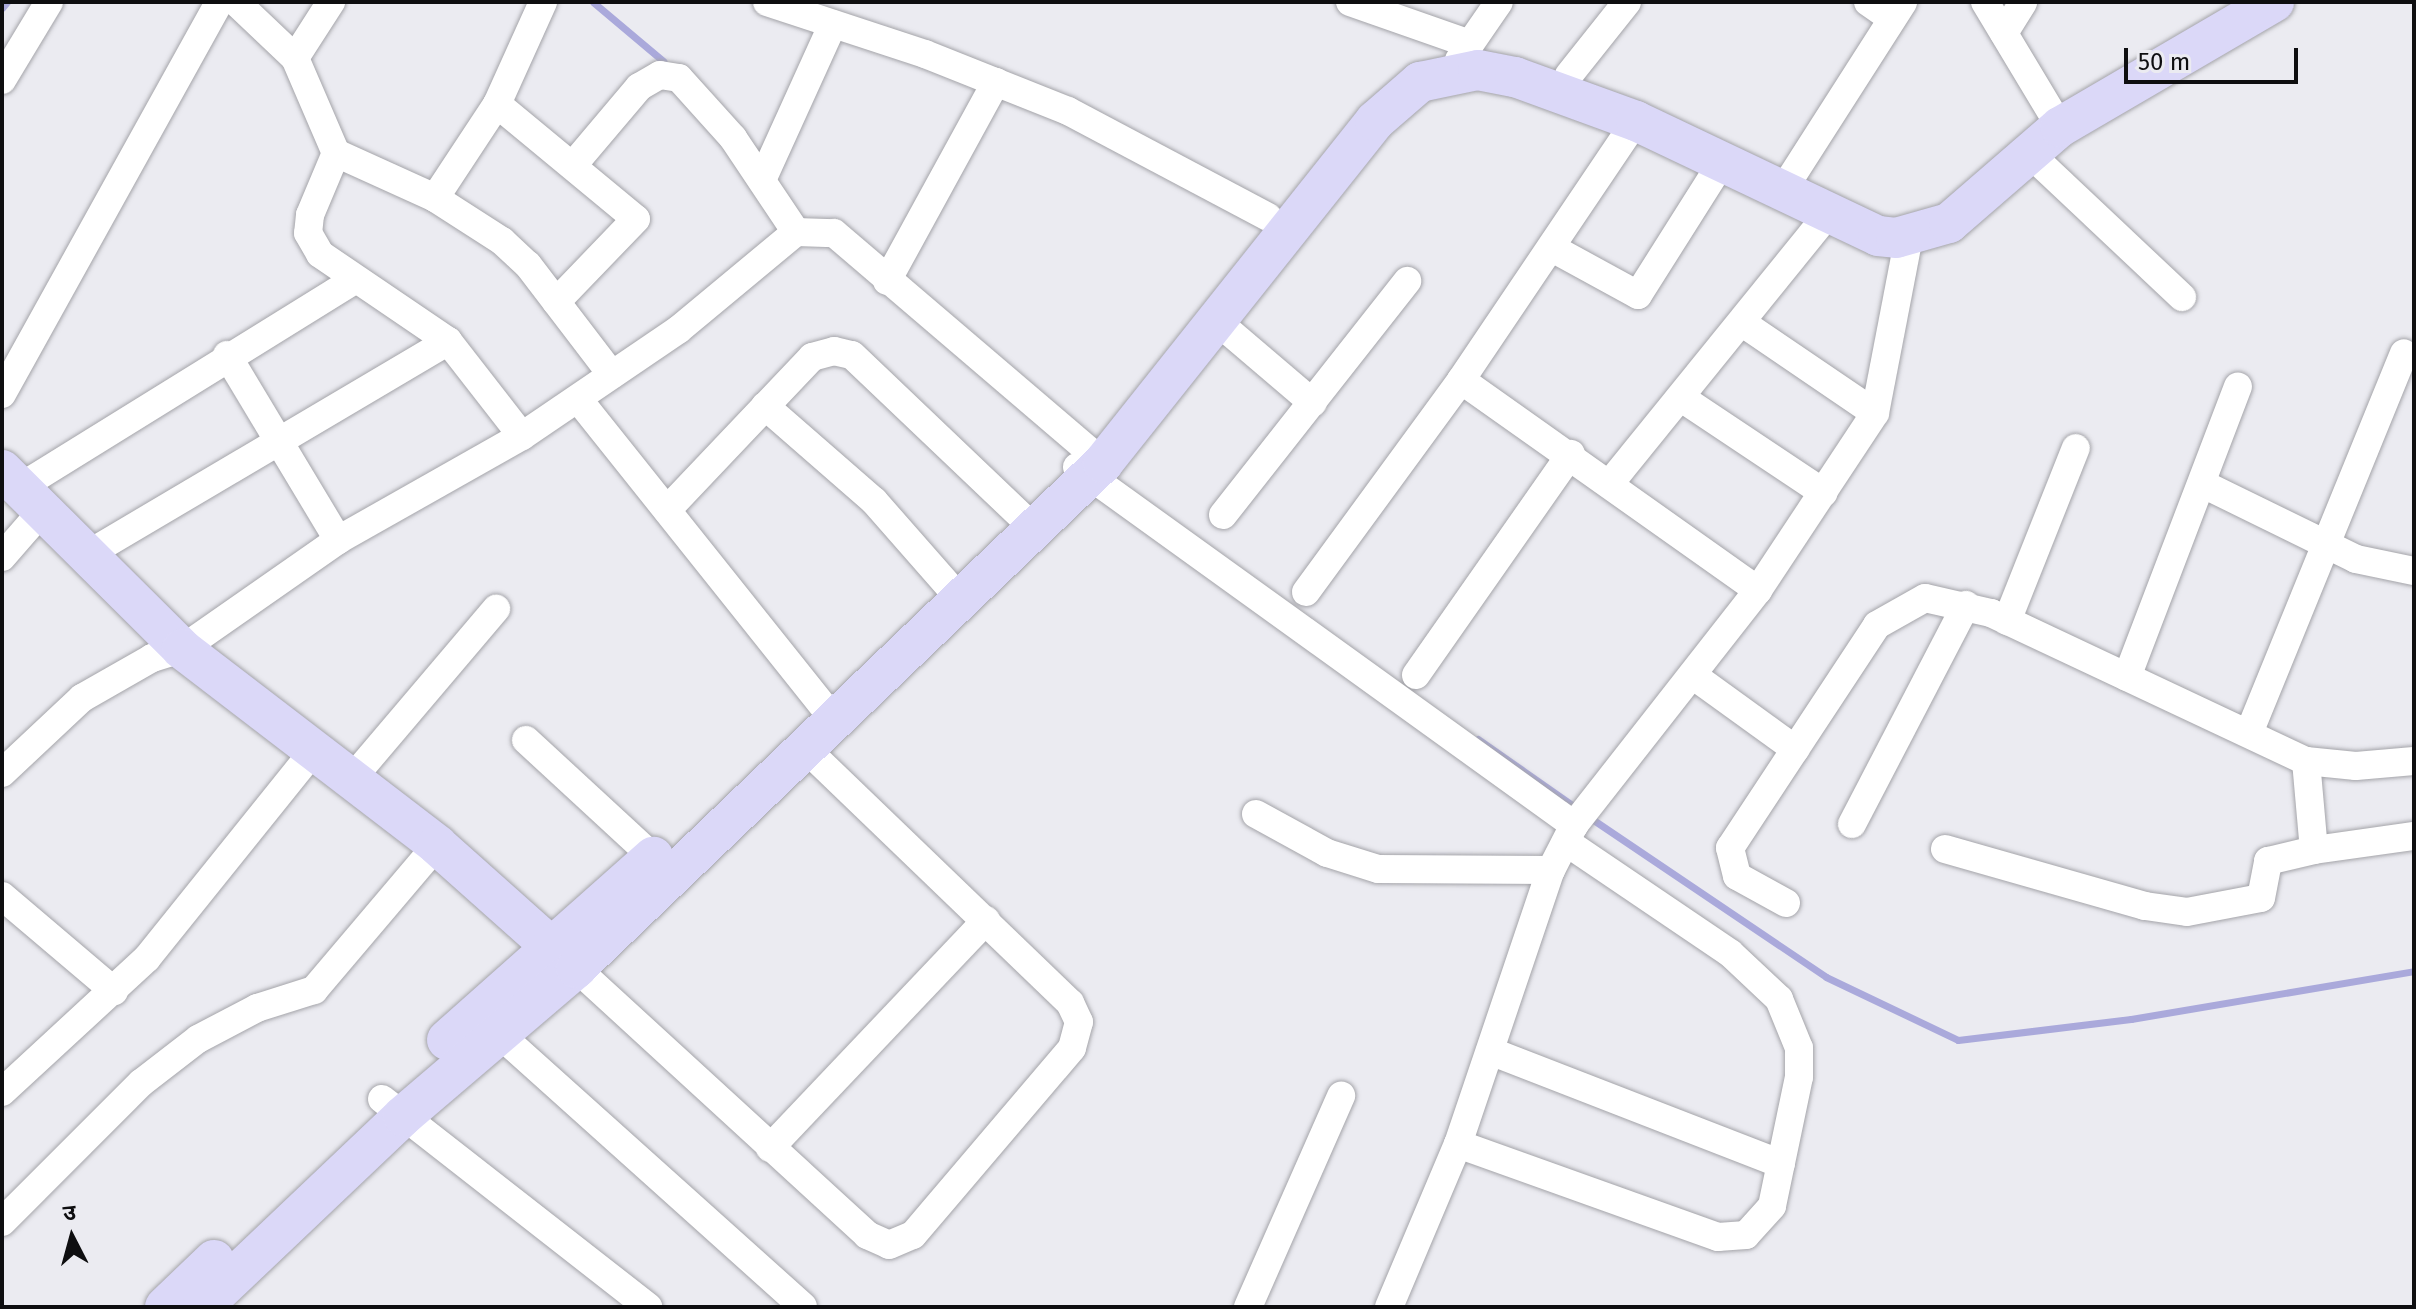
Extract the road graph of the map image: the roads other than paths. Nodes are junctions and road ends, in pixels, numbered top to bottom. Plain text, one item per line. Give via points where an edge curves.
1 (49, 2) edge
2 (219, 2) edge
3 (236, 2) edge
4 (331, 2) edge
5 (543, 2) edge
6 (767, 2) edge
7 (1350, 2) edge
8 (1499, 2) edge
9 (1627, 2) edge
10 (1868, 2) edge
11 (1985, 2) edge
12 (2023, 2) edge
13 (2233, 2) edge
14 (2274, 2) edge
15 (1898, 10) edge
16 (833, 24) junction
17 (2004, 33) junction
18 (1462, 54) junction
19 (295, 58) junction
20 (1569, 75) junction
21 (2, 80) edge
22 (996, 82) junction
23 (497, 104) junction
24 (2055, 117) junction
25 (1636, 121) junction
26 (2027, 151) junction
27 (336, 153) junction
28 (1722, 162) junction
29 (574, 164) junction
30 (763, 178) junction
31 (1790, 179) junction
32 (435, 198) junction
33 (1829, 213) junction
34 (1268, 217) junction
35 (796, 232) junction
36 (1909, 237) junction
37 (1552, 248) junction
38 (355, 280) junction
39 (887, 281) junction
40 (1407, 281) dead end
41 (2182, 297) dead end
42 (556, 302) junction
43 (1219, 323) junction
44 (1744, 324) junction
45 (448, 341) junction
46 (2404, 353) dead end
47 (227, 355) junction
48 (612, 375) junction
49 (1461, 380) junction
50 (2238, 386) dead end
51 (2, 394) edge
52 (578, 399) junction
53 (1683, 399) junction
54 (1313, 403) junction
55 (765, 406) junction
56 (1875, 413) junction
57 (522, 436) junction
58 (279, 440) junction
59 (2076, 448) dead end
60 (1571, 454) junction
61 (1090, 466) junction
62 (1611, 482) junction
63 (2205, 485) junction
64 (21, 490) edge
65 (1824, 493) junction
66 (667, 510) junction
67 (1223, 515) dead end
68 (1024, 519) junction
69 (338, 540) junction
70 (2326, 543) junction
71 (85, 556) junction
72 (2, 557) edge
73 (2413, 575) edge
74 (1758, 590) junction
75 (1306, 592) dead end
76 (954, 594) junction
77 (1966, 605) junction
78 (496, 609) dead end
79 (2007, 621) junction
80 (182, 649) junction
81 (1416, 675) dead end
82 (1694, 676) junction
83 (2127, 677) junction
84 (826, 711) junction
85 (2249, 733) junction
86 (526, 740) dead end
87 (804, 747) junction
88 (1795, 749) junction
89 (314, 750) junction
90 (2306, 761) junction
91 (2414, 761) edge
92 (2, 773) edge
93 (350, 781) junction
94 (1256, 814) dead end
95 (1852, 824) dead end
96 (1570, 834) junction
97 (2414, 836) edge
98 (437, 845) junction
99 (1945, 849) dead end
100 (2314, 850) junction
101 (653, 857) junction
102 (1551, 870) junction
103 (2, 896) edge
104 (1786, 903) dead end
105 (986, 920) junction
106 (564, 958) junction
107 (114, 991) junction
108 (497, 1032) junction
109 (458, 1048) junction
110 (1490, 1051) junction
111 (2, 1092) edge
112 (1341, 1096) dead end
113 (392, 1107) junction
114 (1458, 1144) junction
115 (770, 1148) junction
116 (1781, 1164) junction
117 (2, 1222) edge
118 (165, 1307) edge
119 (202, 1307) edge
120 (648, 1307) edge
121 (803, 1307) edge
122 (1248, 1307) edge
123 (1389, 1307) edge

1 - 21 street
2 - 51 street
3 - 19 street
4 - 19 street
5 - 23 street
6 - 16 street
7 - 18 street
8 - 18 street
9 - 20 street
10 - 15 street
11 - 17 street
12 - 17 street
13 - 24 street
14 - 24 street
15 - 31 street
16 - 22 street
16 - 30 street
17 - 24 street
18 - 20 street via 1504,52
18 - 25 street
18 - 34 street via 1413,62 1339,132
18 - 43 street via 1375,121
19 - 27 street
20 - 31 street via 1718,139
22 - 34 street via 1068,111
22 - 39 street
23 - 29 street
23 - 32 street
24 - 26 street
24 - 31 street via 1944,194 1890,222
25 - 28 street
25 - 37 street
26 - 36 street via 1949,223
26 - 41 street
27 - 32 street
27 - 38 street via 308,233 320,254
28 - 33 street
28 - 37 street via 1638,295
29 - 30 street via 639,87 660,75 679,78
29 - 42 street via 636,219
30 - 35 street
32 - 42 street via 502,241
33 - 36 street via 1878,236
33 - 44 street
34 - 61 street
35 - 39 street via 834,233
35 - 48 street via 678,330
36 - 56 street
37 - 49 street
38 - 45 street
38 - 47 street
39 - 61 street
40 - 54 street
42 - 48 street
43 - 54 street
43 - 61 street
44 - 53 street
44 - 56 street
45 - 57 street
45 - 58 street
46 - 70 street
47 - 58 street
47 - 64 street
48 - 52 street
49 - 60 street
49 - 75 street
50 - 63 street
52 - 57 street
52 - 66 street
53 - 62 street
53 - 65 street
54 - 67 street
55 - 66 street
55 - 68 street via 812,357 822,352 852,355
55 - 76 street via 874,501
56 - 65 street
57 - 69 street
58 - 69 street
58 - 71 street
59 - 79 street
60 - 62 street
60 - 81 street
61 - 68 street
61 - 76 street
61 - 96 street
62 - 74 street
63 - 70 street
63 - 83 street
64 - 71 street
64 - 72 street
65 - 74 street
66 - 84 street
68 - 76 street
69 - 80 street
70 - 73 street via 2356,559
70 - 85 street
71 - 80 street
74 - 82 street
76 - 84 street
77 - 79 street
77 - 88 street via 1925,598 1877,625
77 - 95 street
78 - 93 street
79 - 83 street
80 - 89 street
80 - 92 street via 152,658 82,698
82 - 88 street
82 - 96 street
83 - 85 street
84 - 87 street
84 - 101 street
85 - 90 street
86 - 101 street
87 - 105 street
87 - 106 street
88 - 104 street via 1730,848 1729,861 1737,876
89 - 93 street
89 - 107 street via 147,958
90 - 91 street via 2356,766
90 - 100 street
93 - 98 street
94 - 102 street via 1327,853 1378,869
96 - 102 street
96 - 116 street via 1730,953 1779,999 1799,1063
97 - 100 street
98 - 106 street
98 - 117 street via 314,990 257,1008 198,1039 141,1083
99 - 100 street via 2145,906 2187,912 2261,898 2268,861
101 - 106 street
102 - 110 street
103 - 107 street
105 - 115 street
105 - 115 street via 1070,1003 1079,1022 1072,1048 913,1235 889,1245 867,1235
106 - 108 street
106 - 109 street
106 - 115 street
107 - 111 street
108 - 109 street
108 - 121 street
109 - 113 street
110 - 114 street
110 - 116 street
112 - 122 street
113 - 118 street
113 - 119 street
113 - 120 street
114 - 116 street via 1718,1237 1746,1235 1760,1222 1772,1206
114 - 123 street

